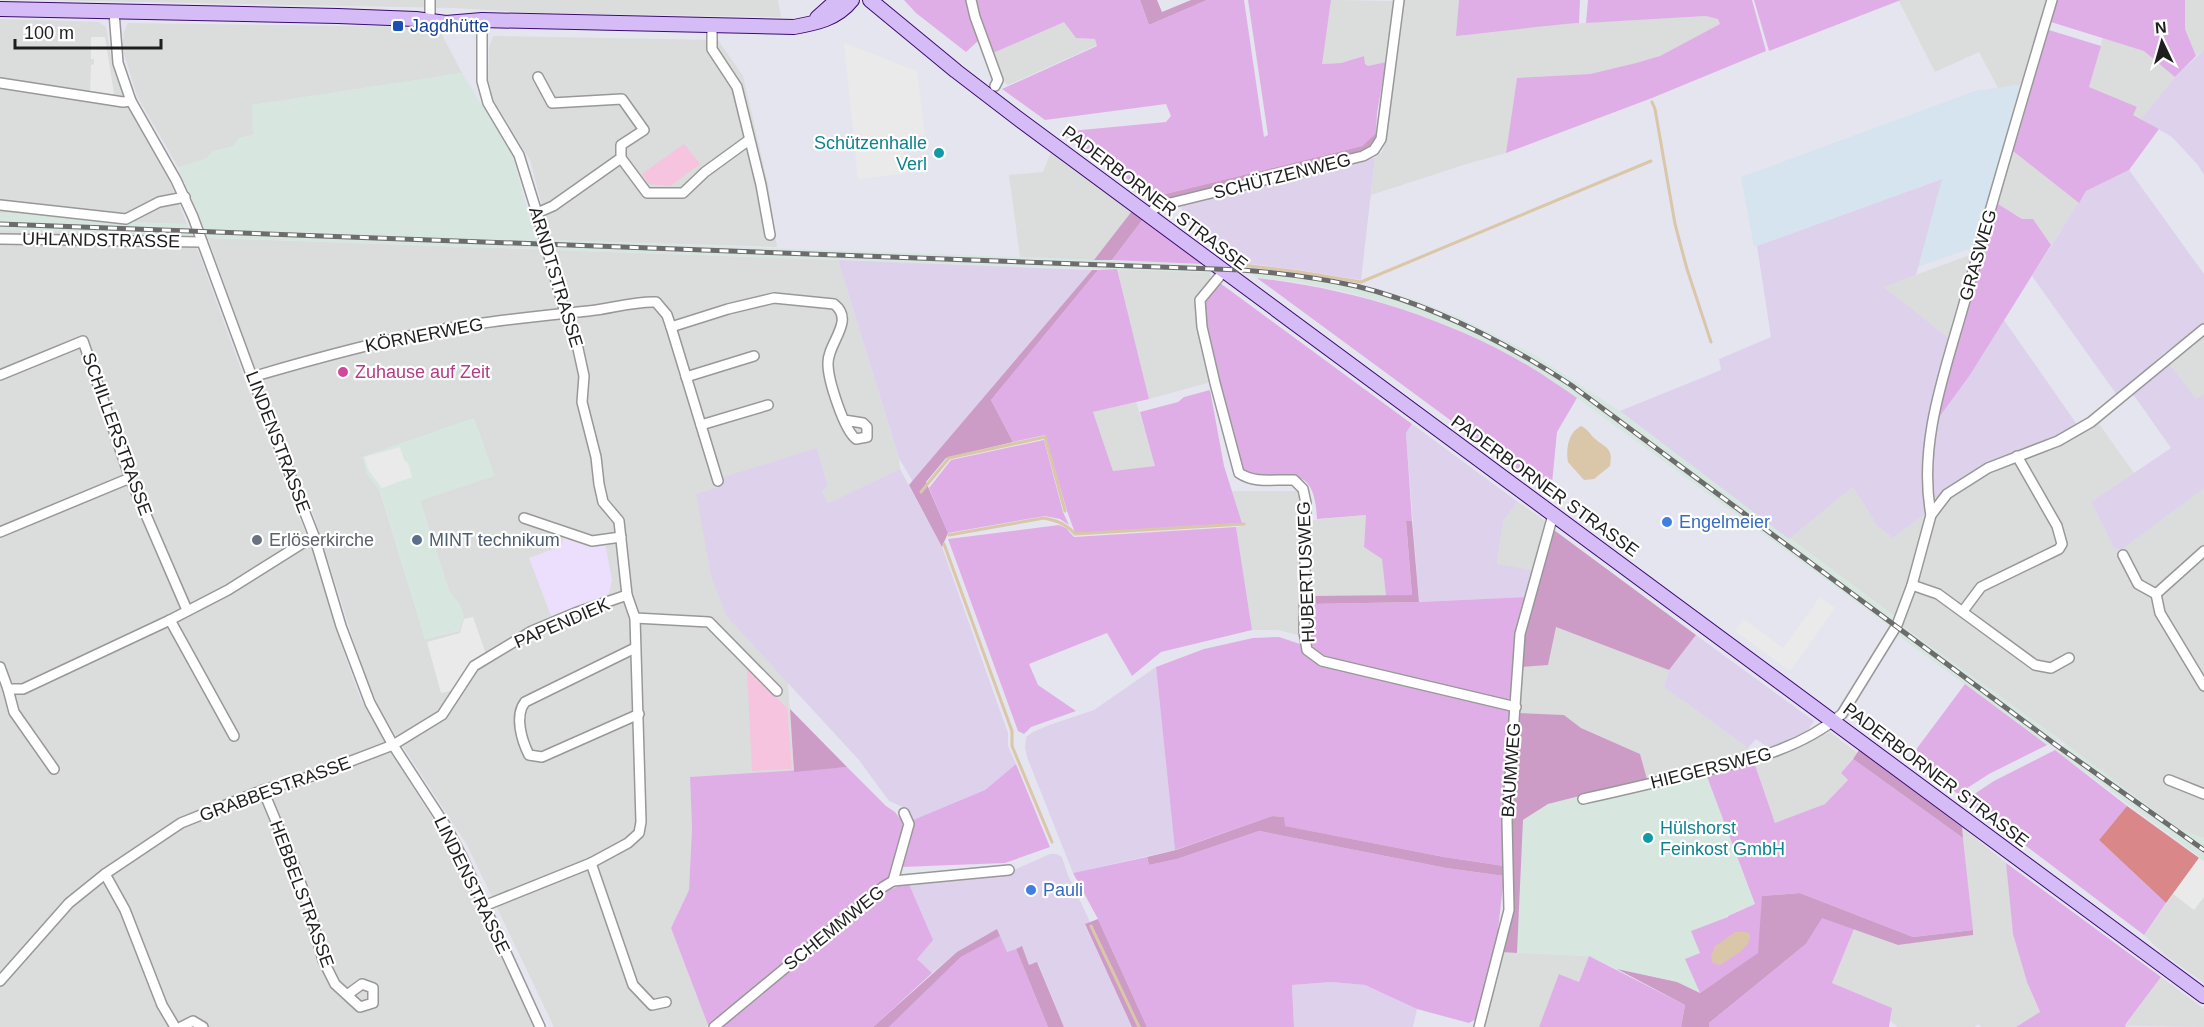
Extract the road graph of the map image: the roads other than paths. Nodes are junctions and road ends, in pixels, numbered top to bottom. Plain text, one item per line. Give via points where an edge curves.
1 (430, 0) edge
2 (837, 0) edge
3 (852, 0) edge
4 (870, 0) edge
5 (971, 0) edge
6 (1399, 0) edge
7 (2052, 0) edge
8 (0, 9) edge
9 (114, 12) junction
10 (425, 19) junction
11 (478, 20) junction
12 (808, 24) junction
13 (712, 25) junction
14 (538, 77) dead end
15 (0, 83) edge
16 (995, 86) dead end
17 (131, 101) junction
18 (750, 140) junction
19 (621, 158) junction
20 (185, 197) junction
21 (0, 205) edge
22 (537, 213) junction
23 (1147, 214) junction
24 (770, 235) dead end
25 (0, 239) edge
26 (202, 242) junction
27 (1224, 271) junction
28 (564, 313) junction
29 (671, 327) junction
30 (2204, 329) edge
31 (754, 356) dead end
32 (0, 375) edge
33 (252, 376) junction
34 (686, 377) junction
35 (768, 405) dead end
36 (844, 420) dead end
37 (701, 425) junction
38 (2017, 456) junction
39 (130, 478) junction
40 (718, 481) dead end
41 (1553, 514) junction
42 (1931, 515) junction
43 (524, 518) dead end
44 (0, 532) edge
45 (314, 536) junction
46 (621, 537) junction
47 (2204, 551) edge
48 (2123, 555) dead end
49 (1912, 585) junction
50 (2156, 594) junction
51 (627, 596) junction
52 (187, 610) junction
53 (1963, 611) junction
54 (635, 618) junction
55 (170, 620) junction
56 (636, 648) junction
57 (2069, 658) dead end
58 (0, 667) edge
59 (2204, 686) edge
60 (8, 689) junction
61 (777, 691) dead end
62 (1516, 706) junction
63 (639, 714) junction
64 (1833, 722) junction
65 (234, 736) dead end
66 (393, 745) junction
67 (54, 769) dead end
68 (2169, 780) dead end
69 (263, 790) junction
70 (2204, 794) edge
71 (1583, 800) dead end
72 (904, 813) dead end
73 (591, 863) junction
74 (1009, 870) dead end
75 (105, 874) junction
76 (893, 881) junction
77 (484, 906) junction
78 (0, 981) edge
79 (347, 995) dead end
80 (2204, 996) edge
81 (666, 1002) dead end
82 (176, 1027) edge
83 (182, 1027) edge
84 (203, 1027) edge
85 (540, 1027) edge
86 (714, 1027) edge
87 (1479, 1027) edge

1 - 10 street
2 - 12 main road
3 - 12 main road via 842,11
4 - 23 main road, PADERBORNER STRASSE via 982,91
5 - 16 street via 998,80
6 - 23 street, SCHÜTZENWEG via 1381,139 1374,150 1364,156 1158,206
7 - 42 street, GRASWEG via 1934,415 1928,465
8 - 9 main road
9 - 10 main road
9 - 17 street, LINDENSTRASSE via 118,63
10 - 11 main road via 455,23
11 - 13 main road
11 - 22 street, ARNDTSTRASSE via 488,103 519,155
12 - 13 main road
13 - 18 street via 712,49 737,87
14 - 19 street via 552,103 622,99 644,130 621,145
15 - 17 street
17 - 20 street, LINDENSTRASSE
18 - 19 street via 683,193 647,193
18 - 24 street
19 - 22 street
20 - 21 street via 159,202 126,219
20 - 26 street, LINDENSTRASSE
22 - 28 street, ARNDTSTRASSE
23 - 27 main road, PADERBORNER STRASSE
25 - 26 street, UHLANDSTRASSE
26 - 33 street, LINDENSTRASSE
27 - 41 main road, PADERBORNER STRASSE
27 - 62 street, HUBERTUSWEG via 1200,300 1202,327 1239,473 1254,480 1294,480 1302,489 1306,503 1307,650 1322,661
28 - 29 street, KÖRNERWEG via 656,302
28 - 33 street, KÖRNERWEG via 437,331
28 - 46 street, ARNDTSTRASSE via 577,344 584,376 582,402 603,502 619,521
29 - 34 street
29 - 36 street via 774,298 834,304 843,318 828,363
30 - 38 street via 2091,422 2058,441
31 - 34 street
32 - 39 street, SCHILLERSTRASSE via 83,341
33 - 45 street, LINDENSTRASSE
34 - 37 street
35 - 37 street
37 - 40 street
38 - 42 street via 1970,478 1947,494
38 - 53 street via 2057,526 2062,544 2059,549 1981,587
39 - 44 street
39 - 52 street, SCHILLERSTRASSE
41 - 62 street, BAUMWEG via 1520,634
41 - 64 main road, PADERBORNER STRASSE
42 - 49 street, HIEGERSWEG
43 - 46 street via 592,541
45 - 52 street via 228,590
45 - 66 street, LINDENSTRASSE via 357,670
46 - 51 street, ARNDTSTRASSE
47 - 50 street
48 - 50 street via 2138,584
49 - 53 street via 1938,594
49 - 64 street, HIEGERSWEG via 1890,638
50 - 59 street via 2160,613
51 - 54 street, ARNDTSTRASSE
51 - 66 street, PAPENDIEK via 532,632 474,666 442,715
52 - 55 street
53 - 57 street via 2035,664 2051,668
54 - 56 street, ARNDTSTRASSE
54 - 61 street, PAPENDIEK via 709,622
55 - 60 street via 23,688
55 - 65 street
56 - 63 street, ARNDTSTRASSE
56 - 63 street via 525,702 520,708 522,740 529,755 542,757
58 - 60 street
60 - 67 street via 14,712
62 - 87 street, BAUMWEG via 1506,820 1509,910
63 - 73 street, ARNDTSTRASSE via 639,833
64 - 71 street, HIEGERSWEG via 1810,737 1755,759
64 - 80 main road, PADERBORNER STRASSE
66 - 69 street, GRABBESTRASSE
66 - 77 street, LINDENSTRASSE via 447,828
68 - 70 street
69 - 75 street, GRABBESTRASSE via 181,823
69 - 79 street, HEBBELSTRASSE via 299,877 323,960 335,984
72 - 76 street via 909,824
73 - 77 street
73 - 81 street via 633,985 652,1005
74 - 76 street, SCHEMMWEG
75 - 78 street, GRABBESTRASSE via 69,903
75 - 82 street via 125,910 162,1005
76 - 86 street, SCHEMMWEG
77 - 85 street, LINDENSTRASSE
83 - 84 street via 193,1021

